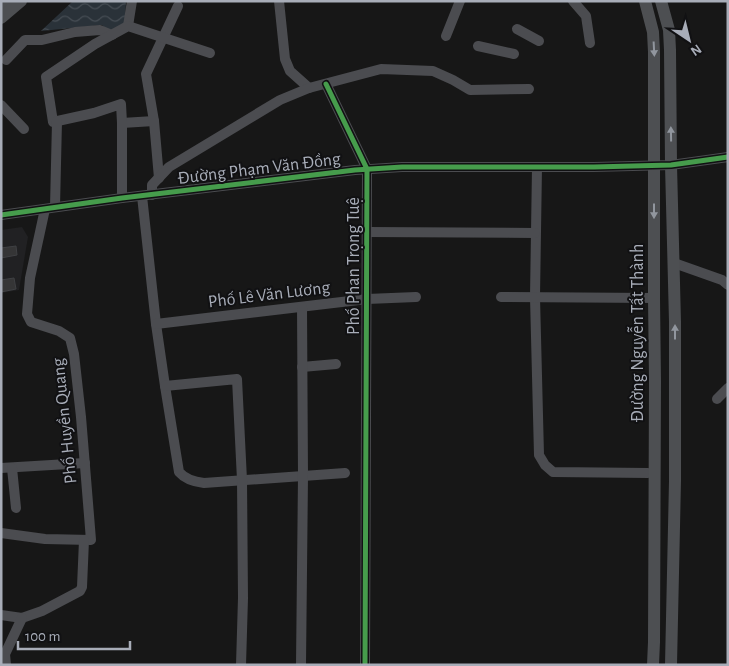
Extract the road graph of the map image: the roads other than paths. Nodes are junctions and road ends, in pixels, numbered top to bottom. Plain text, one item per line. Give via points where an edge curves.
1 (6, 1) edge
2 (22, 1) edge
3 (132, 1) edge
4 (279, 1) edge
5 (460, 1) edge
6 (573, 1) edge
7 (644, 1) edge
8 (661, 1) edge
9 (1, 5) edge
10 (178, 6) dead end
11 (1, 18) edge
12 (128, 26) junction
13 (517, 30) dead end
14 (112, 36) junction
15 (446, 36) dead end
16 (163, 38) junction
17 (539, 40) dead end
18 (590, 43) dead end
19 (478, 46) dead end
20 (210, 53) dead end
21 (514, 54) dead end
22 (6, 60) dead end
23 (655, 74) junction
24 (670, 74) junction
25 (326, 84) junction
26 (309, 88) junction
27 (530, 89) dead end
28 (1, 105) edge
29 (56, 121) junction
30 (154, 121) junction
31 (122, 123) junction
32 (24, 129) dead end
33 (728, 158) edge
34 (671, 165) junction
35 (654, 166) junction
36 (537, 167) junction
37 (368, 169) junction
38 (159, 178) junction
39 (147, 195) junction
40 (122, 198) junction
41 (50, 208) junction
42 (1, 215) edge
43 (367, 232) junction
44 (535, 233) junction
45 (674, 263) junction
46 (728, 285) edge
47 (416, 297) dead end
48 (501, 297) dead end
49 (535, 297) junction
50 (654, 298) junction
51 (367, 299) junction
52 (302, 307) junction
53 (156, 324) junction
54 (336, 364) dead end
55 (302, 367) junction
56 (676, 380) junction
57 (655, 381) junction
58 (165, 386) junction
59 (728, 388) edge
60 (717, 399) dead end
61 (85, 462) junction
62 (7, 468) edge
63 (345, 473) dead end
64 (648, 473) junction
65 (304, 476) junction
66 (242, 480) junction
67 (16, 508) dead end
68 (1, 533) edge
69 (87, 540) junction
70 (1, 614) edge
71 (22, 618) junction
72 (1, 663) edge
73 (240, 665) edge
74 (301, 665) edge
75 (365, 665) edge
76 (646, 665) edge
77 (653, 665) edge
78 (671, 665) edge
79 (678, 665) edge

1 - 9 main road
2 - 11 main road
3 - 12 street
4 - 26 street via 285,59 290,71
5 - 15 street
6 - 18 street via 586,16
7 -> 23 main road, Đường Nguyễn Tất Thành via 653,32
8 - 24 main road, Đường Nguyễn Tất Thành via 668,30
10 - 16 street
12 - 14 street
12 - 16 street
13 - 17 street
14 - 22 street via 100,30 25,40
14 - 29 street via 46,77 53,122
16 - 20 street
16 - 30 street via 146,74
19 - 21 street
23 - 24 main road
23 - 35 main road, Đường Nguyễn Tất Thành
34 -> 24 main road, Đường Nguyễn Tất Thành
25 - 26 street
25 - 27 street via 381,69 433,71 470,90
25 - 37 street
26 - 38 street via 254,115 168,167
28 - 32 street
29 - 31 street via 121,104
29 - 41 street
30 - 31 street
30 - 38 street
31 - 40 street
33 - 34 street, Đường Phạm Văn Đồng
34 - 35 street, Đường Phạm Văn Đồng
34 - 45 main road, Đường Nguyễn Tất Thành
35 - 36 street, Đường Phạm Văn Đồng
35 -> 50 main road, Đường Nguyễn Tất Thành
36 - 37 street, Đường Phạm Văn Đồng
36 - 44 street
37 - 39 street, Đường Phạm Văn Đồng
37 - 43 street, Phố Phan Trọng Tuệ
38 - 39 street
39 - 40 street, Đường Phạm Văn Đồng
39 - 53 street
40 - 41 street, Đường Phạm Văn Đồng
41 - 42 street, Đường Phạm Văn Đồng
41 - 61 street, Phố Huyền Quang via 30,278 27,314 31,322 70,338
43 - 44 street
43 - 51 street, Phố Phan Trọng Tuệ
44 - 49 street
45 - 46 street
56 -> 45 main road, Đường Nguyễn Tất Thành
47 - 51 street, Phố Lê Văn Lương
48 - 49 street
49 - 50 street
49 - 64 street via 539,455 545,465 553,472
50 - 57 main road, Đường Nguyễn Tất Thành
51 - 52 street, Phố Lê Văn Lương
51 - 75 street, Phố Phan Trọng Tuệ
52 - 53 street, Phố Lê Văn Lương
52 - 55 street
53 - 58 street
54 - 55 street
55 - 65 street
56 - 78 main road, Đường Nguyễn Tất Thành
56 - 79 main road via 682,418
57 - 64 main road via 648,416
57 - 77 main road, Đường Nguyễn Tất Thành
58 - 66 street via 179,472 196,482
58 - 66 street via 237,379
59 - 60 street
61 - 62 street
61 - 69 street, Phố Huyền Quang
62 - 67 street
63 - 65 street
64 - 76 main road
65 - 66 street
65 - 74 street
66 - 73 street
68 - 69 street
69 - 71 street, Phố Huyền Quang via 80,591
70 - 71 street
71 - 72 street via 5,654 6,665

